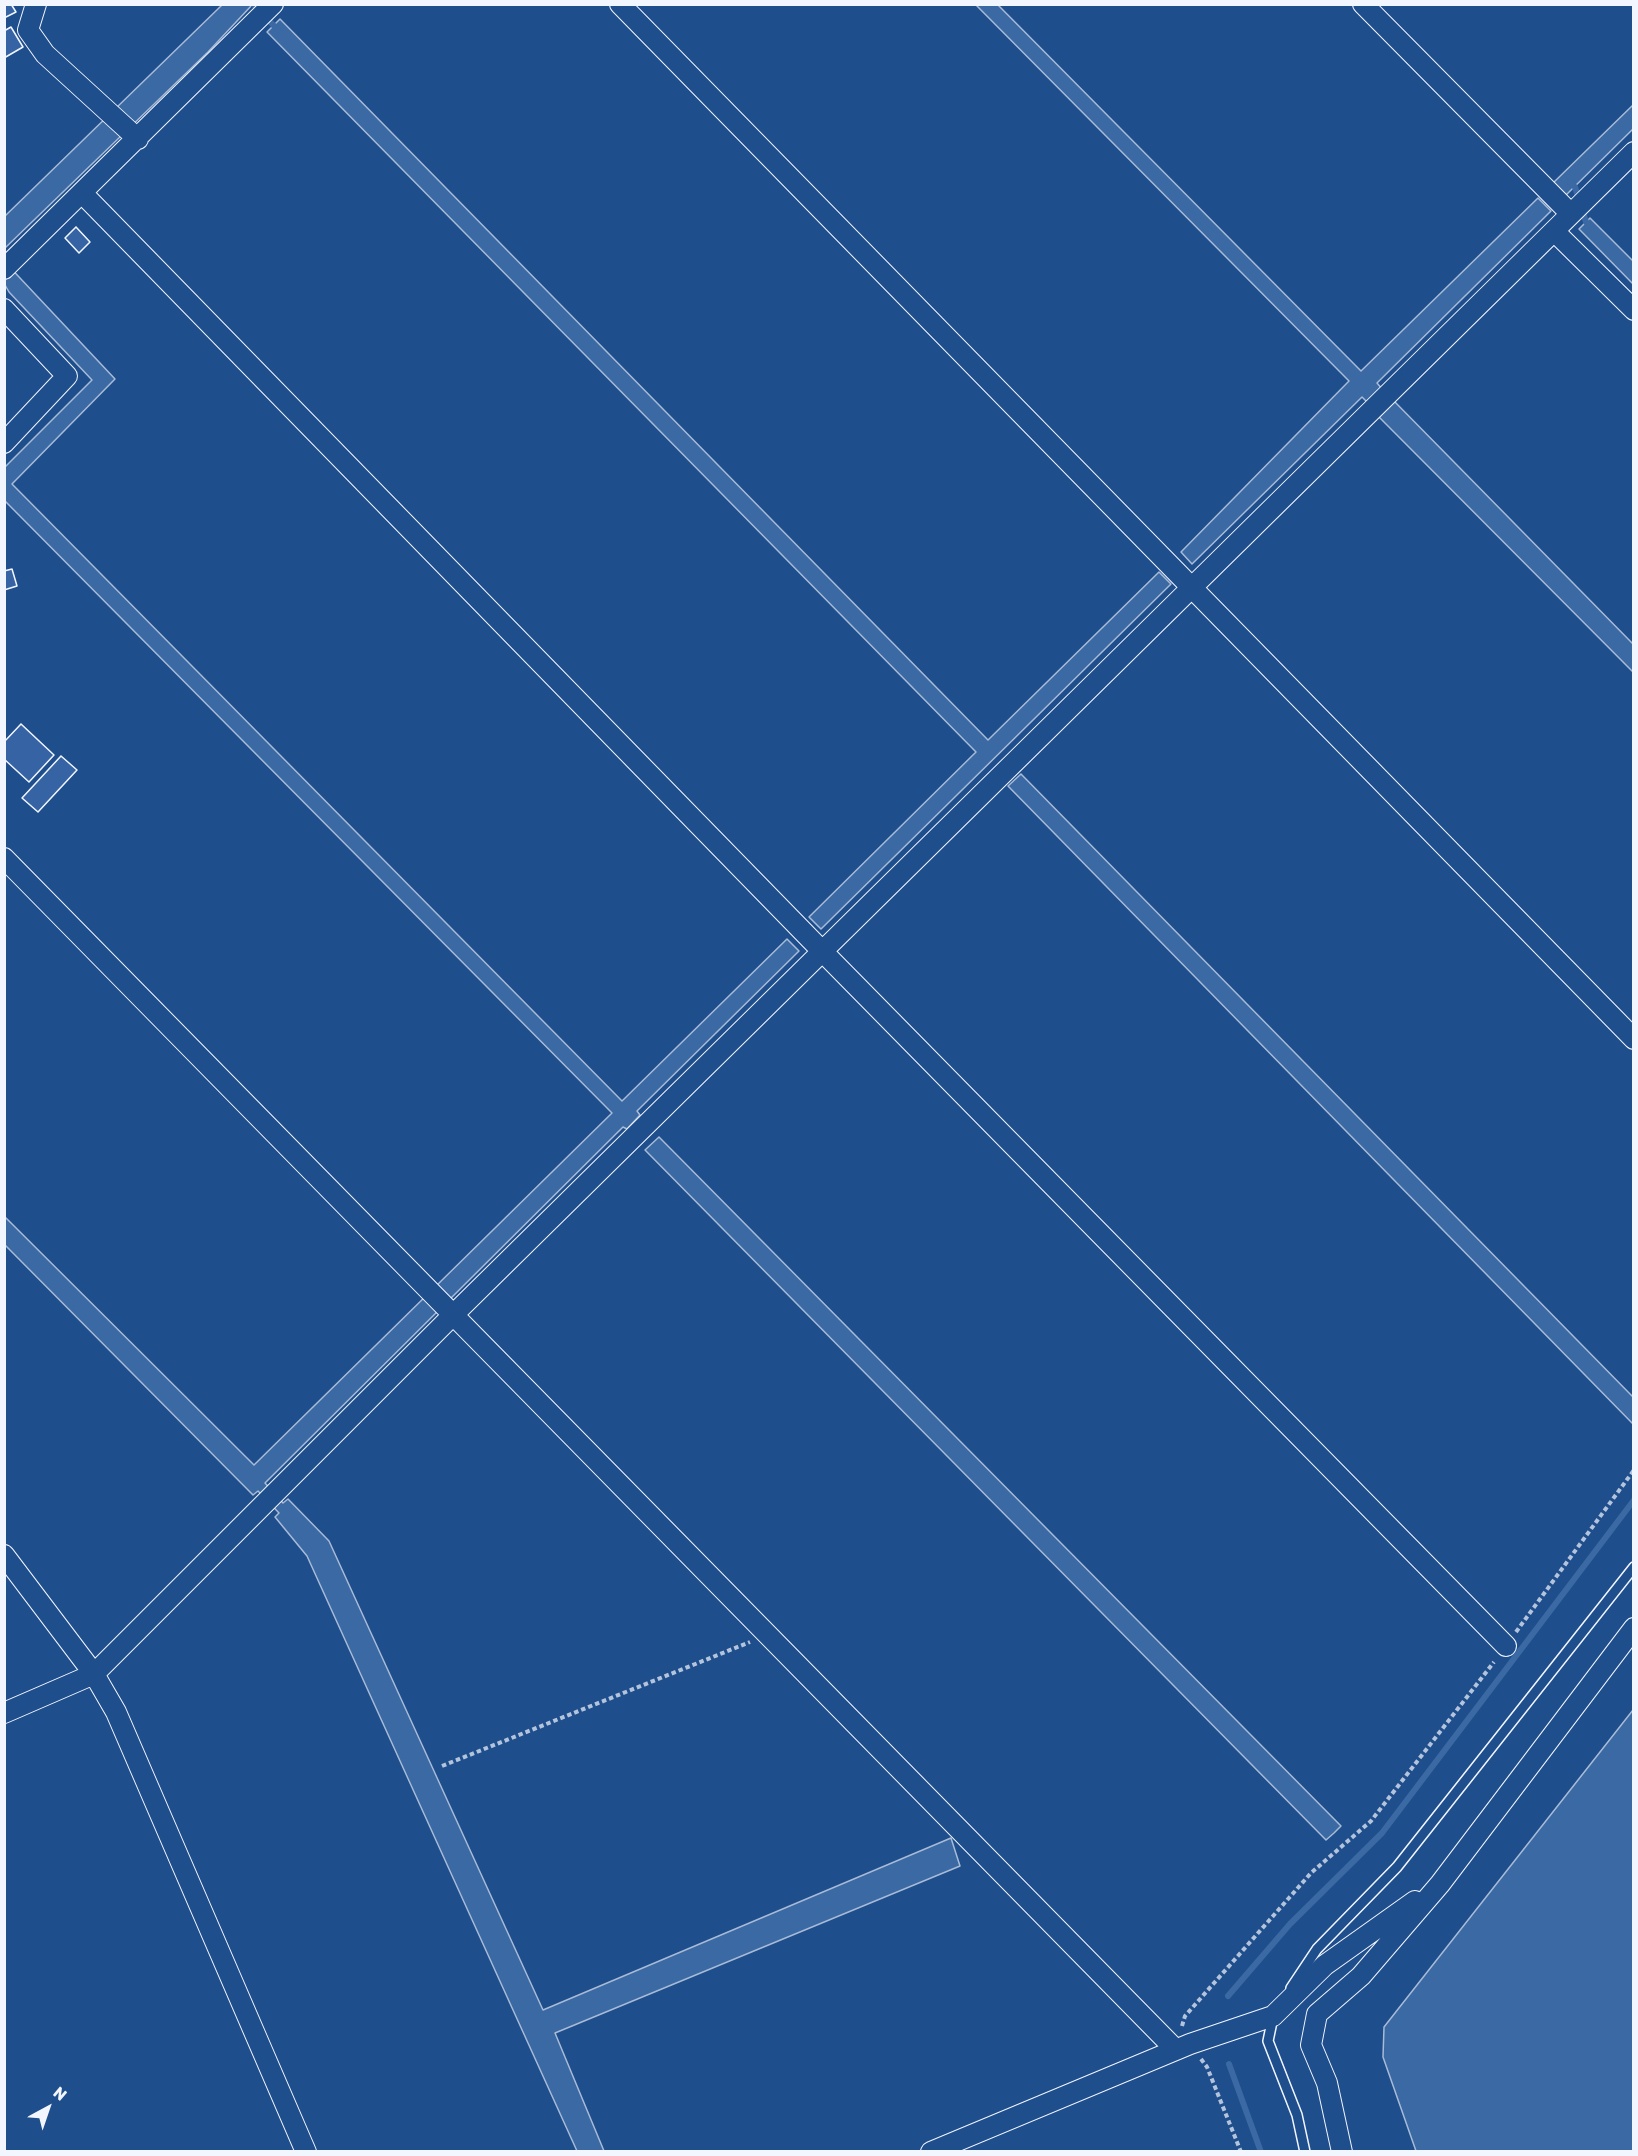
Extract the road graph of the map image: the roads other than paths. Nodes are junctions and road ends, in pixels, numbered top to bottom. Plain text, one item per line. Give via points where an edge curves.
1 (36, 4) edge
2 (620, 4) edge
3 (1363, 4) edge
4 (267, 11) edge
5 (138, 139) junction
6 (1634, 152) edge
7 (83, 194) junction
8 (1568, 203) junction
9 (1555, 232) junction
10 (8, 265) edge
11 (4, 309) edge
12 (1634, 310) edge
13 (4, 443) edge
14 (1193, 587) junction
15 (4, 858) edge
16 (822, 951) junction
17 (1634, 1039) edge
18 (453, 1315) junction
19 (4, 1555) edge
20 (1634, 1567) edge
21 (1634, 1628) edge
22 (1506, 1646) road end
23 (93, 1674) junction
24 (4, 1713) edge
25 (1440, 1884) junction
26 (1273, 2016) junction
27 (1183, 2047) junction
28 (306, 2151) edge
29 (931, 2151) edge
30 (1305, 2151) edge
31 (1342, 2151) edge

1 - 5 street via 28,30 45,54
2 - 14 street
3 - 8 street
4 - 5 street
5 - 7 street
6 - 8 street
7 - 10 street
7 - 16 street
8 - 9 street
9 - 12 street
9 - 14 street
11 - 13 street via 68,376
14 - 16 street
14 - 17 street
15 - 18 street
16 - 18 street
16 - 22 street
18 - 23 street
18 - 27 street via 767,1635
19 - 23 street
20 - 26 lane via 1397,1867 1317,1949
21 - 25 street
23 - 24 street
23 - 28 street via 116,1712
25 - 26 street via 1325,1965
25 - 31 street via 1361,1976 1317,2014 1311,2045 1327,2083
26 - 27 street
26 - 30 lane via 1268,2041 1297,2115
27 - 29 street

